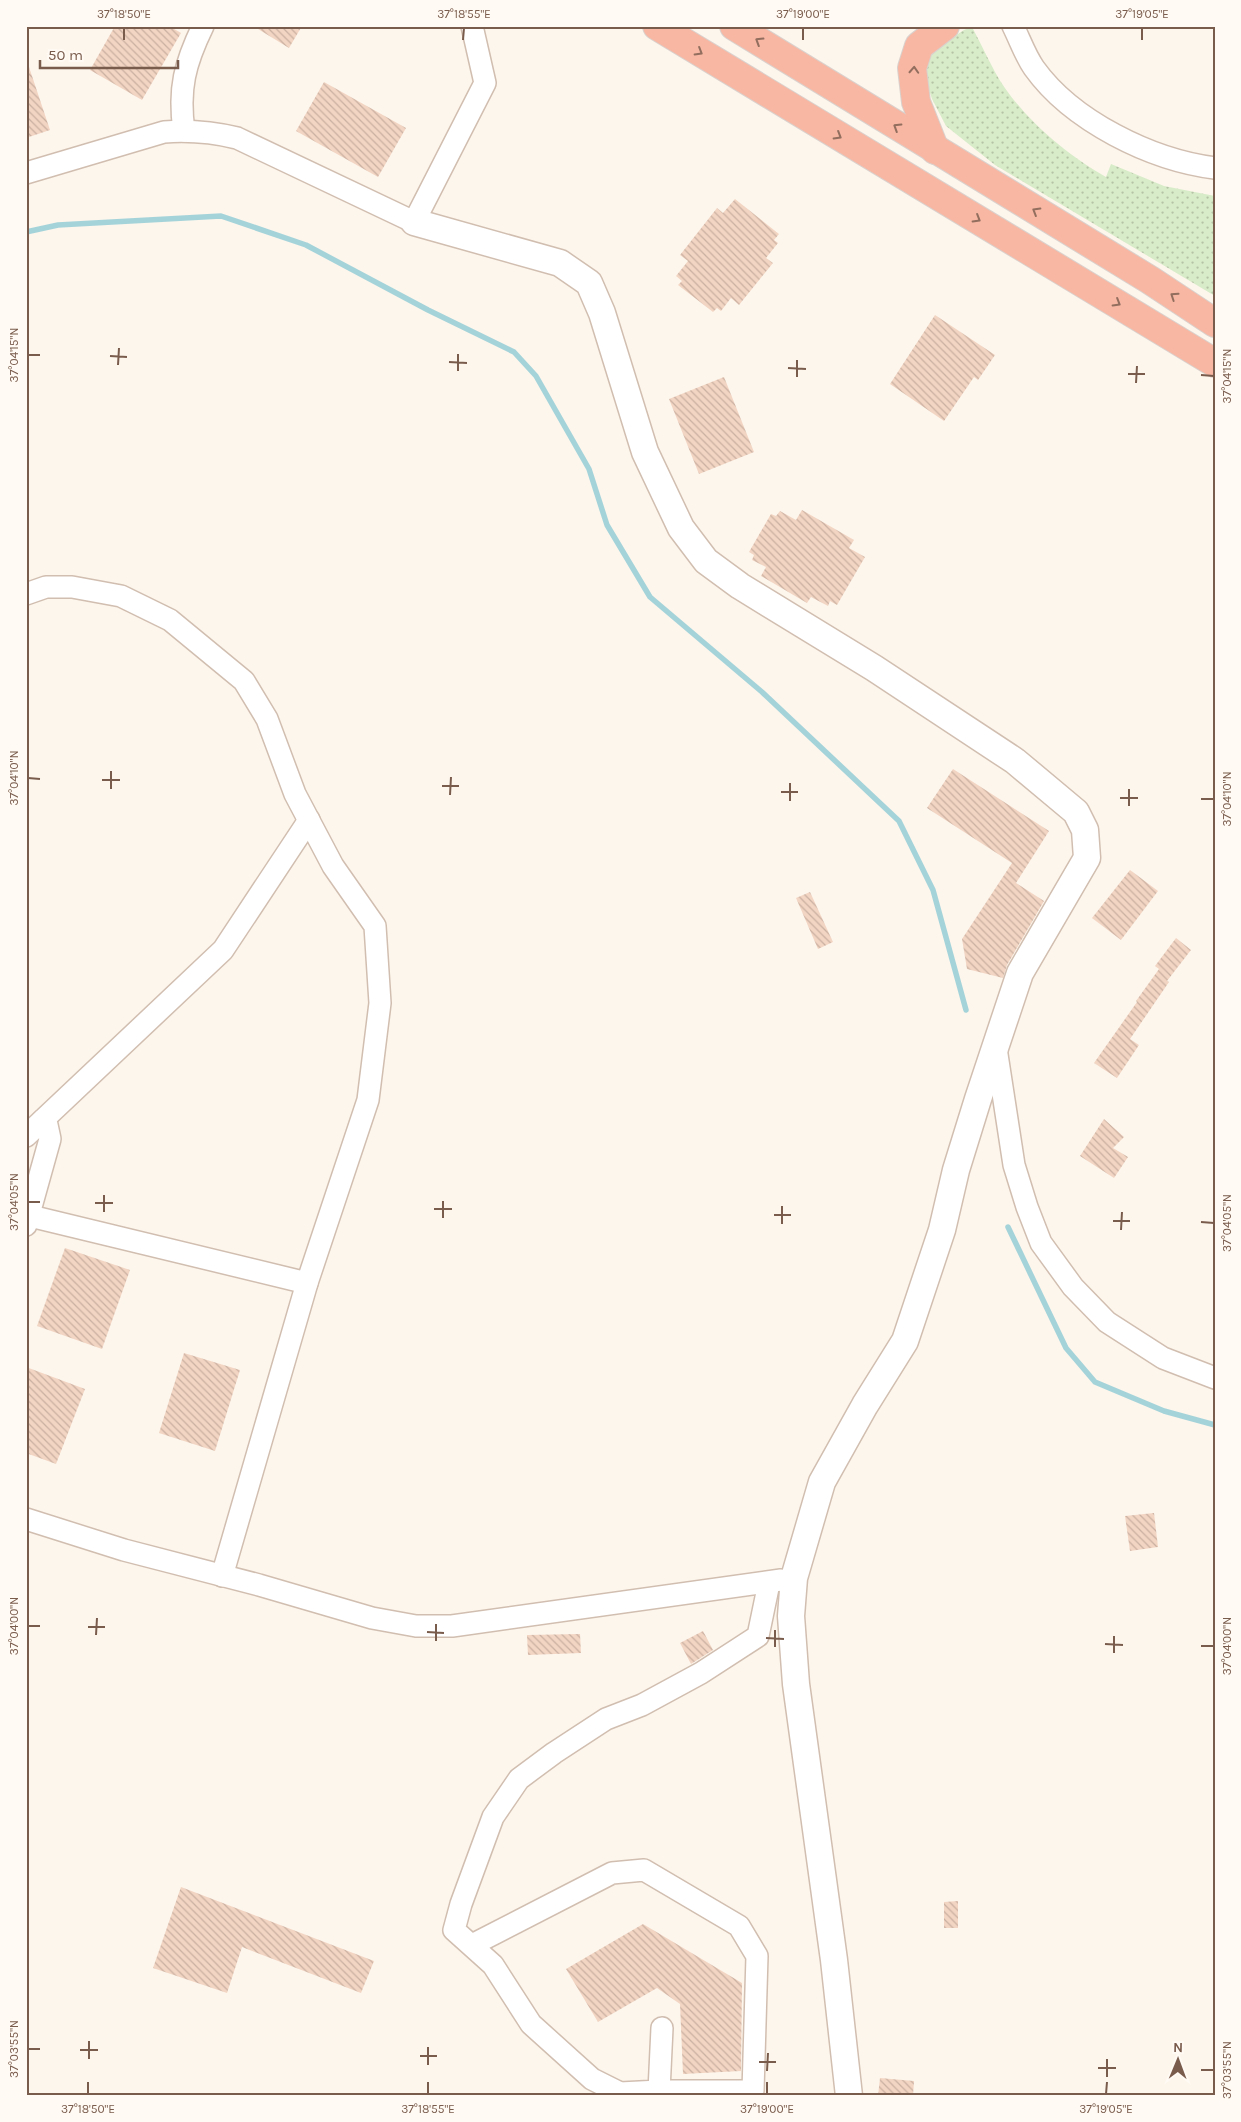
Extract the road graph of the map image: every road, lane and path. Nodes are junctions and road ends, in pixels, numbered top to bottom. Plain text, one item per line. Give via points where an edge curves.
1 (203, 26) edge
2 (472, 26) edge
3 (658, 26) edge
4 (734, 26) edge
5 (945, 26) edge
6 (1013, 26) edge
7 (184, 131) junction
8 (935, 150) junction
9 (1215, 168) edge
10 (26, 173) edge
11 (414, 222) junction
12 (1215, 324) edge
13 (1215, 363) edge
14 (26, 594) edge
15 (309, 820) junction
16 (996, 1048) junction
17 (43, 1120) junction
18 (26, 1136) edge
19 (27, 1219) edge
20 (307, 1283) junction
21 (1215, 1378) edge
22 (26, 1519) edge
23 (222, 1576) junction
24 (781, 1580) junction
25 (472, 1945) junction
26 (662, 2028) dead end
27 (659, 2091) junction
28 (849, 2096) edge

1 - 7 street via 184,72
2 - 11 street via 485,83
3 -> 13 highway
8 -> 4 highway
8 -> 5 highway via 916,102 912,68 919,46
6 - 9 street via 1034,67 1088,119 1161,156
7 - 10 street via 141,138
7 - 11 street via 214,132 236,138
12 -> 8 highway via 1150,280
11 - 16 street via 560,263 588,284 602,313 645,452 681,528 706,560 740,586 874,668 1015,761 1076,812 1085,830 1088,858 1020,972
14 - 15 street via 46,587 72,587 120,596 170,620 244,682 267,719 295,794
15 - 17 street via 223,950
15 - 20 street via 333,866 375,926 380,1003 368,1100
16 - 21 street via 1014,1164 1041,1243 1073,1287 1107,1322 1163,1358
16 - 24 street via 905,1341 822,1482
17 - 18 street
17 - 19 street via 50,1139
19 - 20 street
20 - 23 street
22 - 23 street
23 - 24 street via 372,1618 416,1626 452,1626
24 - 25 street via 758,1636 701,1673 642,1705 606,1719 519,1780 493,1816 461,1904 454,1930
24 - 28 street via 791,1616 796,1684
25 - 27 street via 493,1965 531,2024 592,2079 620,2093
25 - 27 street via 612,1872 644,1870 739,1926 757,1956 753,2091
26 - 27 street

